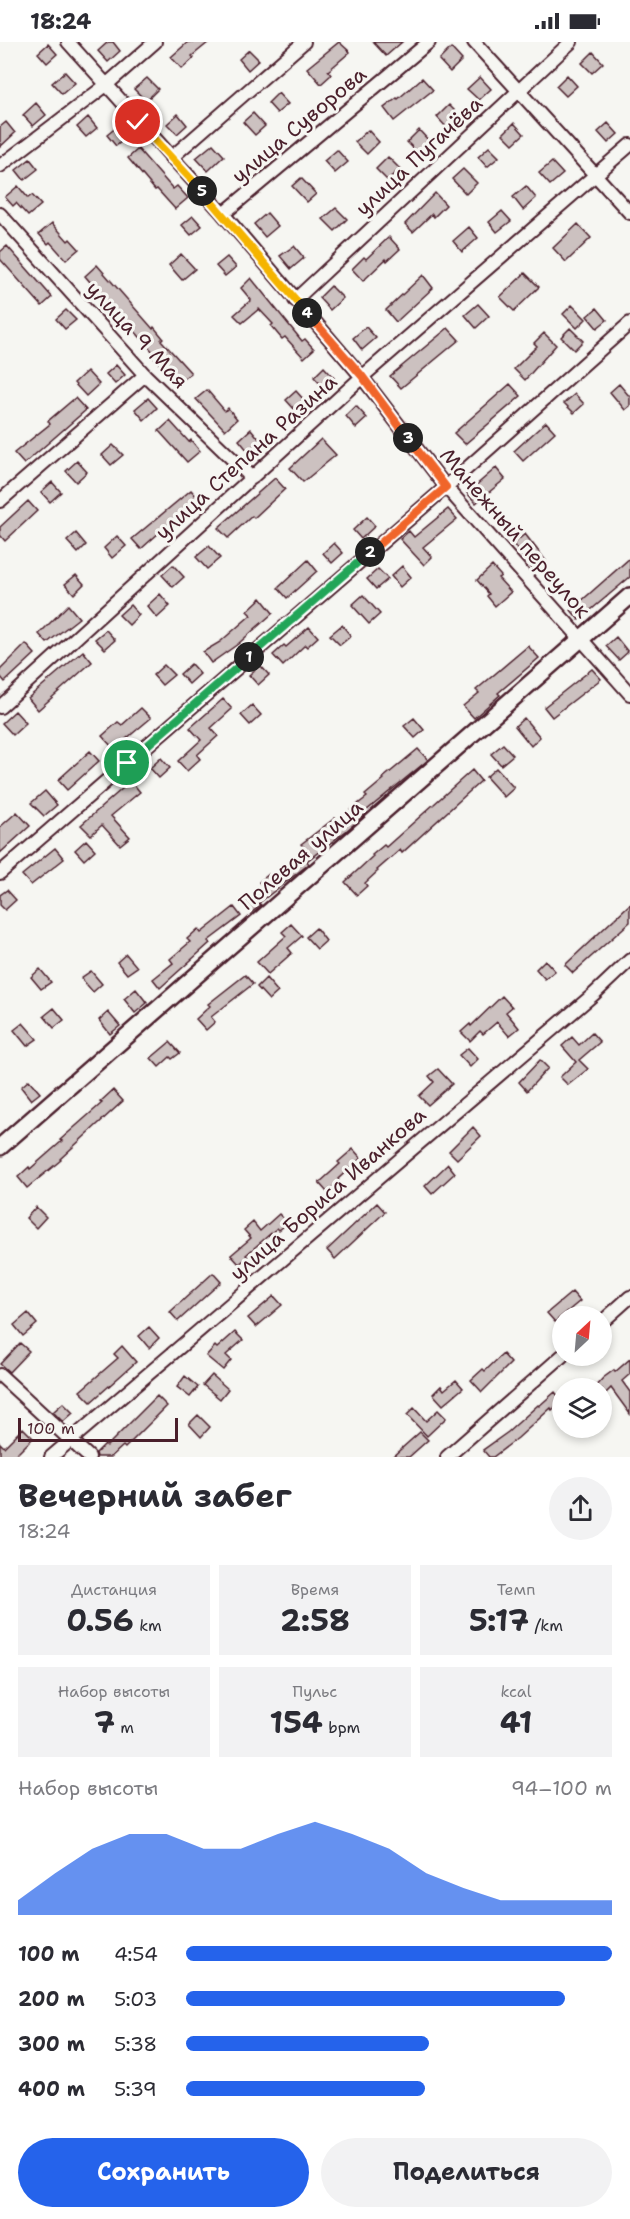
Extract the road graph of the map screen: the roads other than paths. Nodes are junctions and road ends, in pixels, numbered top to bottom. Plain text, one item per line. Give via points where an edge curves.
1 (68, 42) edge
2 (155, 42) edge
3 (304, 42) edge
4 (429, 42) edge
5 (474, 42) edge
6 (571, 42) edge
7 (105, 86) junction
8 (518, 91) junction
9 (630, 145) edge
10 (171, 158) junction
11 (0, 166) edge
12 (595, 176) junction
13 (630, 213) edge
14 (0, 214) edge
15 (223, 214) junction
16 (295, 300) junction
17 (630, 323) edge
18 (145, 375) junction
19 (362, 376) junction
20 (252, 478) junction
21 (446, 487) junction
22 (0, 501) edge
23 (630, 596) edge
24 (582, 638) junction
25 (630, 694) edge
26 (0, 707) edge
27 (0, 873) edge
28 (630, 960) edge
29 (0, 1146) edge
30 (630, 1297) edge
31 (612, 1313) edge
32 (552, 1365) edge
33 (0, 1375) edge
34 (71, 1441) junction
35 (51, 1457) edge
36 (89, 1457) edge
37 (447, 1457) edge

1 - 7 street, Манежный переулок
2 - 7 street
3 - 10 street
4 - 15 street, улица Суворова
5 - 8 street
6 - 8 street, улица Пугачёва
7 - 10 street, Манежный переулок
7 - 11 street
8 - 12 street
8 - 16 street, улица Пугачёва
9 - 12 street, улица Степана Разина
10 - 15 street, Манежный переулок
12 - 13 street
12 - 19 street, улица Степана Разина
14 - 18 street, улица 9 Мая
15 - 16 street, Манежный переулок
16 - 19 street, Манежный переулок
17 - 21 street
18 - 20 street, улица 9 Мая
18 - 22 street
19 - 20 street, улица Степана Разина
19 - 21 street, Манежный переулок
20 - 26 street, улица Степана Разина
21 - 24 street, Манежный переулок
21 - 27 street
23 - 24 street, Полевая улица
24 - 25 street, Манежный переулок
24 - 29 street, Полевая улица
28 - 34 street, улица Бориса Иванкова
30 - 31 street
32 - 37 street
33 - 34 street
34 - 35 street, улица Бориса Иванкова
34 - 36 street

